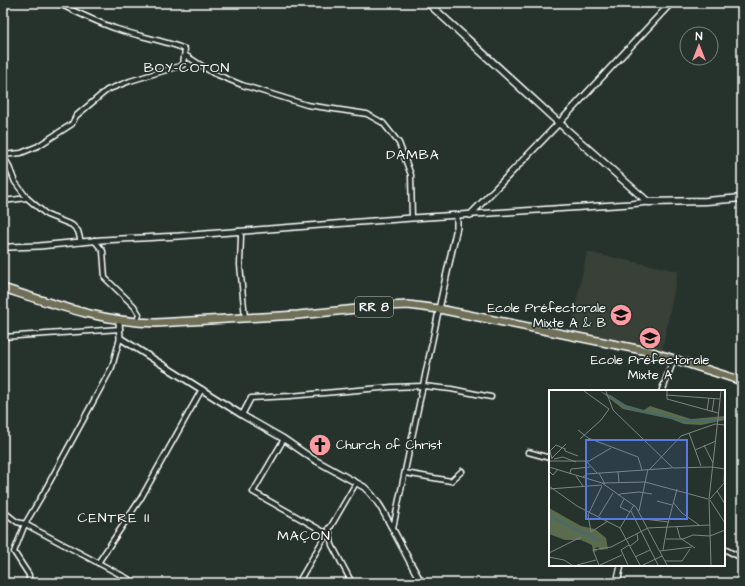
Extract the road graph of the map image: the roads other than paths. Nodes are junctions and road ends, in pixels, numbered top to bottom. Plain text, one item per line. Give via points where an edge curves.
1 (57, 3) edge
2 (428, 3) edge
3 (671, 3) edge
4 (185, 55) junction
5 (559, 123) junction
6 (3, 156) edge
7 (27, 198) junction
8 (742, 198) edge
9 (3, 201) edge
10 (648, 202) junction
11 (470, 215) junction
12 (457, 216) junction
13 (412, 218) junction
14 (239, 231) junction
15 (94, 240) junction
16 (81, 242) junction
17 (3, 248) edge
18 (3, 288) edge
19 (439, 309) junction
20 (245, 318) junction
21 (119, 321) junction
22 (137, 323) junction
23 (120, 328) junction
24 (3, 337) edge
25 (120, 338) junction
26 (674, 358) junction
27 (742, 381) edge
28 (423, 386) junction
29 (202, 389) junction
30 (662, 390) edge
31 (490, 398) dead end
32 (242, 415) junction
33 (284, 439) junction
34 (528, 452) dead end
35 (549, 458) edge
36 (462, 471) dead end
37 (405, 473) junction
38 (356, 483) junction
39 (3, 511) edge
40 (25, 524) junction
41 (329, 528) junction
42 (393, 528) junction
43 (326, 533) junction
44 (725, 550) edge
45 (742, 558) edge
46 (98, 563) junction
47 (621, 566) edge
48 (29, 583) edge
49 (136, 583) edge
50 (298, 583) edge
51 (352, 583) edge
52 (422, 583) edge
53 (617, 583) edge

1 - 4 street via 115,28 185,49
2 - 5 main road
3 - 5 street
4 - 6 street via 183,65 107,90 76,116 72,124 38,146
4 - 13 street via 213,73 242,85 307,105 367,114 383,123 399,143 411,175
5 - 10 main road
5 - 11 street
6 - 7 street via 14,182
7 - 9 street
7 - 16 street via 47,215 72,224 78,231
8 - 10 main road
10 - 11 street
11 - 12 street
12 - 13 street
12 - 19 street via 457,227
13 - 14 street
14 - 15 street
14 - 20 street
15 - 16 street
15 - 22 street via 103,250 105,278 134,306 139,314
16 - 17 street
18 - 21 main road, RR 8 via 41,301
19 - 20 main road, RR 8 via 408,305
19 - 26 main road, RR 8
19 - 28 street
20 - 22 main road, RR 8
21 - 22 main road, RR 8
21 - 23 street
23 - 24 street
23 - 25 street
25 - 29 street
25 - 40 street via 112,367
26 - 27 main road, RR 8
26 - 30 street
28 - 31 street
28 - 32 street via 251,398
28 - 37 street
29 - 32 street
29 - 46 street via 141,498
32 - 33 street
33 - 38 street
33 - 43 street via 253,492
34 - 35 street
36 - 37 street via 451,481
37 - 42 street
38 - 41 street
38 - 42 street via 370,493
39 - 40 street via 17,522
40 - 46 street
40 - 48 street via 14,552 29,576
41 - 43 street
41 - 51 street via 332,545
42 - 52 street
43 - 50 street
44 - 45 street
46 - 49 street
47 - 53 street

